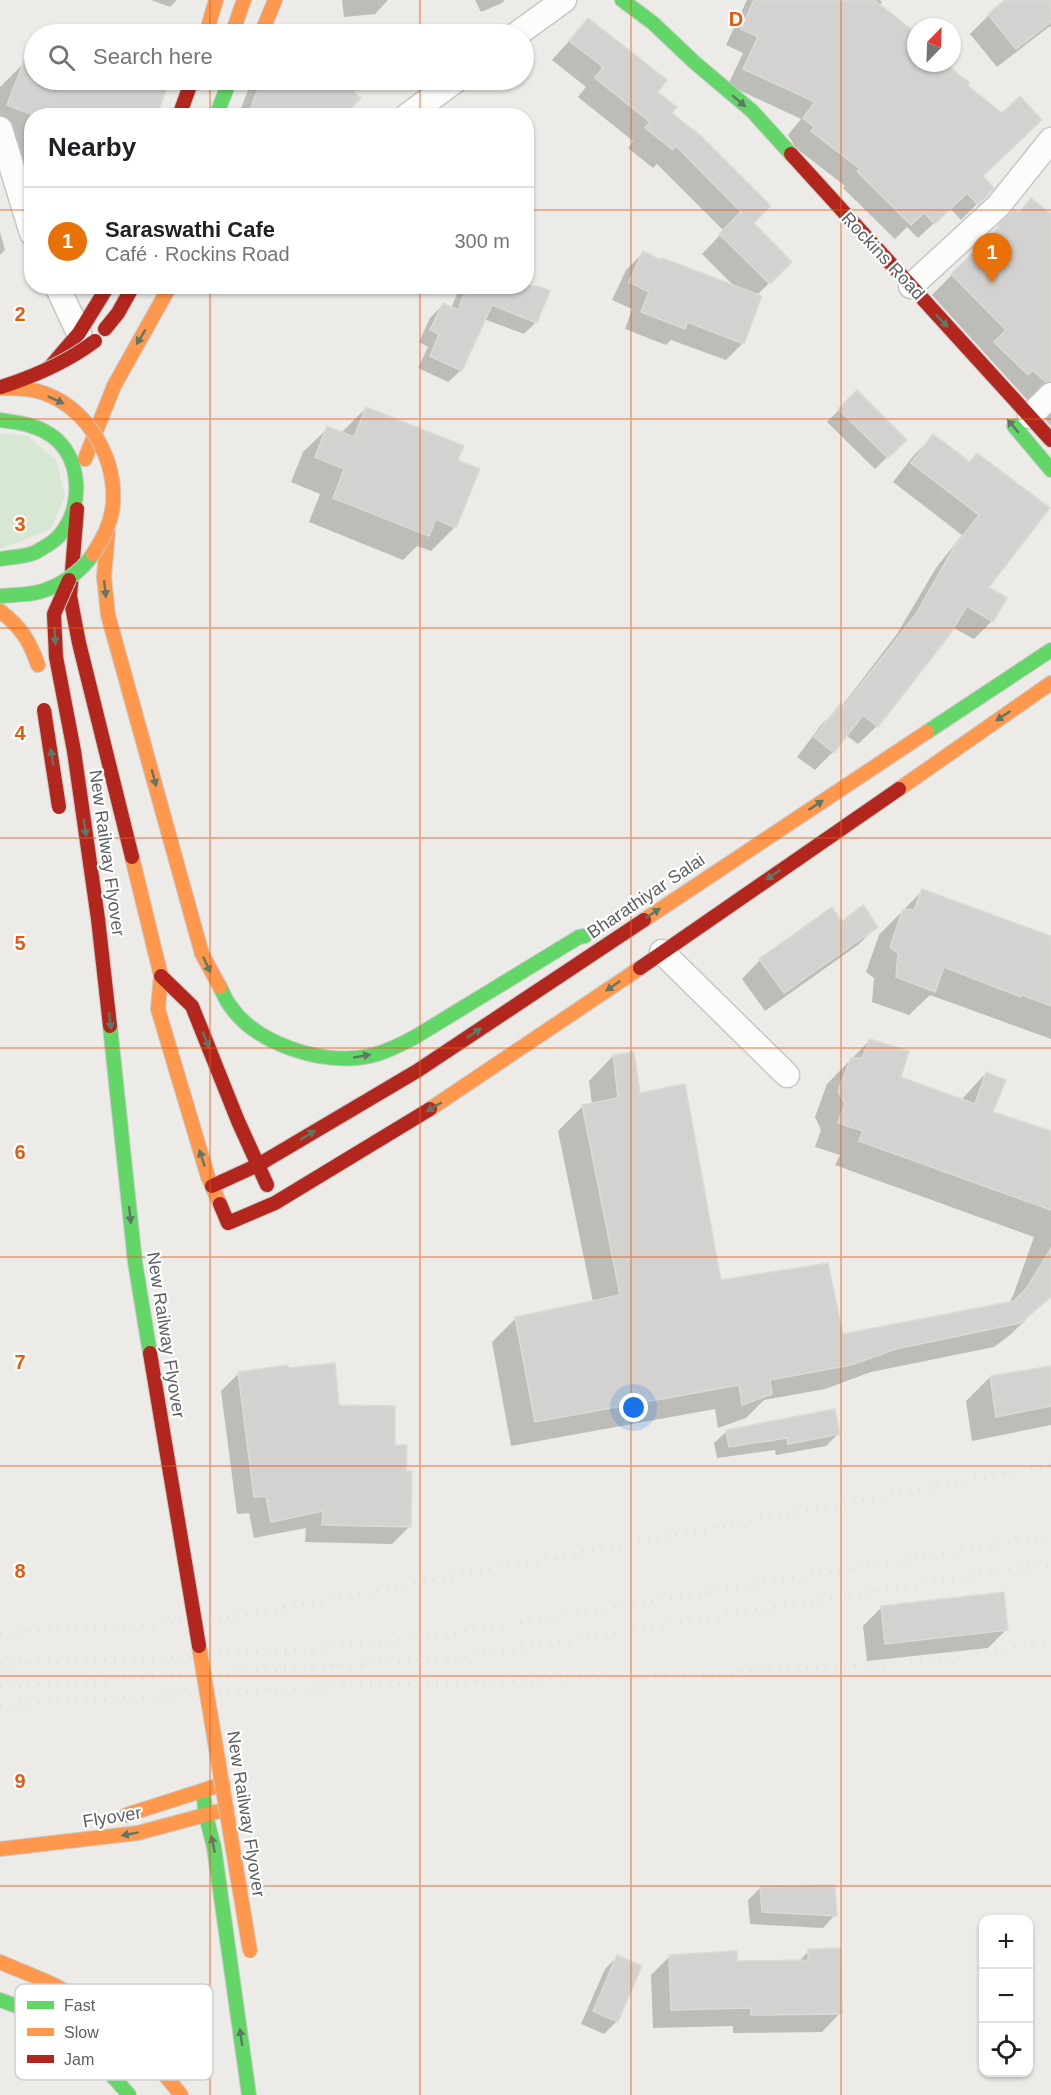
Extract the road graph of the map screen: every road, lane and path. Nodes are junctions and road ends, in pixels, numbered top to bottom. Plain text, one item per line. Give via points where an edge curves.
1 (216, 0) edge
2 (244, 0) edge
3 (275, 0) edge
4 (564, 0) edge
5 (622, 0) edge
6 (645, 0) edge
7 (634, 10) junction
8 (254, 15) dead end
9 (209, 24) edge
10 (236, 24) edge
11 (251, 24) edge
12 (265, 24) edge
13 (531, 24) edge
14 (694, 62) junction
15 (188, 90) edge
16 (212, 90) edge
17 (226, 90) edge
18 (241, 90) edge
19 (442, 90) edge
20 (718, 100) dead end
21 (235, 106) dead end
22 (182, 108) edge
23 (205, 108) edge
24 (219, 108) edge
25 (418, 108) edge
26 (0, 129) edge
27 (1051, 140) edge
28 (24, 207) edge
29 (911, 286) junction
30 (61, 294) edge
31 (103, 294) edge
32 (129, 294) edge
33 (166, 294) edge
34 (79, 333) junction
35 (1, 387) edge
36 (1051, 395) edge
37 (96, 396) dead end
38 (7, 406) edge
39 (1002, 413) dead end
40 (1030, 417) junction
41 (0, 420) edge
42 (95, 430) junction
43 (1051, 440) edge
44 (1051, 471) edge
45 (77, 478) junction
46 (77, 508) junction
47 (108, 531) junction
48 (0, 561) edge
49 (14, 568) dead end
50 (33, 579) dead end
51 (69, 580) junction
52 (0, 596) edge
53 (0, 611) edge
54 (79, 643) junction
55 (1051, 650) edge
56 (39, 677) dead end
57 (1051, 683) edge
58 (43, 700) dead end
59 (61, 817) dead end
60 (624, 932) junction
61 (663, 952) junction
62 (161, 976) junction
63 (787, 1075) dead end
64 (258, 1165) junction
65 (212, 1186) junction
66 (275, 1203) junction
67 (224, 1784) junction
68 (202, 1785) junction
69 (227, 1809) junction
70 (206, 1816) junction
71 (117, 1819) dead end
72 (0, 1849) edge
73 (251, 1957) dead end
74 (0, 1962) edge
75 (51, 1984) edge
76 (0, 2000) edge
77 (15, 2006) edge
78 (116, 2080) edge
79 (170, 2080) edge
80 (129, 2095) edge
81 (181, 2095) edge
82 (249, 2095) edge

1 - 9 main road
2 - 10 main road
3 - 12 main road
4 - 13 street
5 - 7 main road, Rockins Road
6 - 7 main road
7 - 14 main road, Rockins Road
8 - 11 main road
14 - 20 main road, Rockins Road
14 -> 29 main road, Rockins Road via 752,111
15 - 22 main road
16 - 23 main road
17 - 24 main road
18 - 21 main road
19 - 25 street
26 - 28 street
27 - 29 street via 998,206
29 -> 40 main road, Rockins Road
30 - 34 street
31 - 34 main road
32 - 35 main road, bridge via 118,313 78,356 40,375
33 -> 45 main road via 114,386
34 - 38 main road via 51,366
35 -> 42 main road, bridge via 37,391 69,405
36 - 40 street
37 - 42 main road
44 -> 39 main road
40 - 43 main road, Rockins Road
41 - 45 main road via 15,419 37,426 56,438 70,456
42 - 47 main road, bridge via 111,461 116,496
45 - 46 main road
46 - 48 main road via 56,540 38,553
46 - 54 main road via 70,596
47 - 51 main road, bridge via 93,558
47 -> 60 main road via 104,577 108,615 202,954 231,1008 254,1030 310,1055 364,1057 415,1037 579,937
48 - 49 main road
50 - 54 main road via 63,609
51 - 52 main road, bridge via 45,592
51 -> 67 main road, New Railway Flyover, bridge via 54,614 56,657 98,919 135,1262
53 - 56 main road via 27,635
54 - 62 main road
60 -> 55 main road, Bharathiyar Salai
57 -> 61 main road
59 -> 58 main road, bridge
64 -> 60 main road, Bharathiyar Salai via 417,1071
61 - 63 street
61 -> 66 main road via 449,1098
62 -> 64 main road via 192,1006
65 -> 62 main road via 158,1009
64 - 65 main road, Bharathiyar Salai
64 - 66 main road
65 - 66 main road via 228,1223
67 - 68 main road, Flyover
67 - 69 main road, New Railway Flyover, bridge
68 - 70 main road, New Railway Flyover
68 - 71 main road, Flyover
69 - 70 main road, Flyover
69 - 73 main road, New Railway Flyover, bridge
70 -> 72 main road, Flyover via 109,1838
82 -> 70 main road, New Railway Flyover via 214,1846
74 - 75 main road
76 - 77 main road
78 - 80 main road
79 - 81 main road

